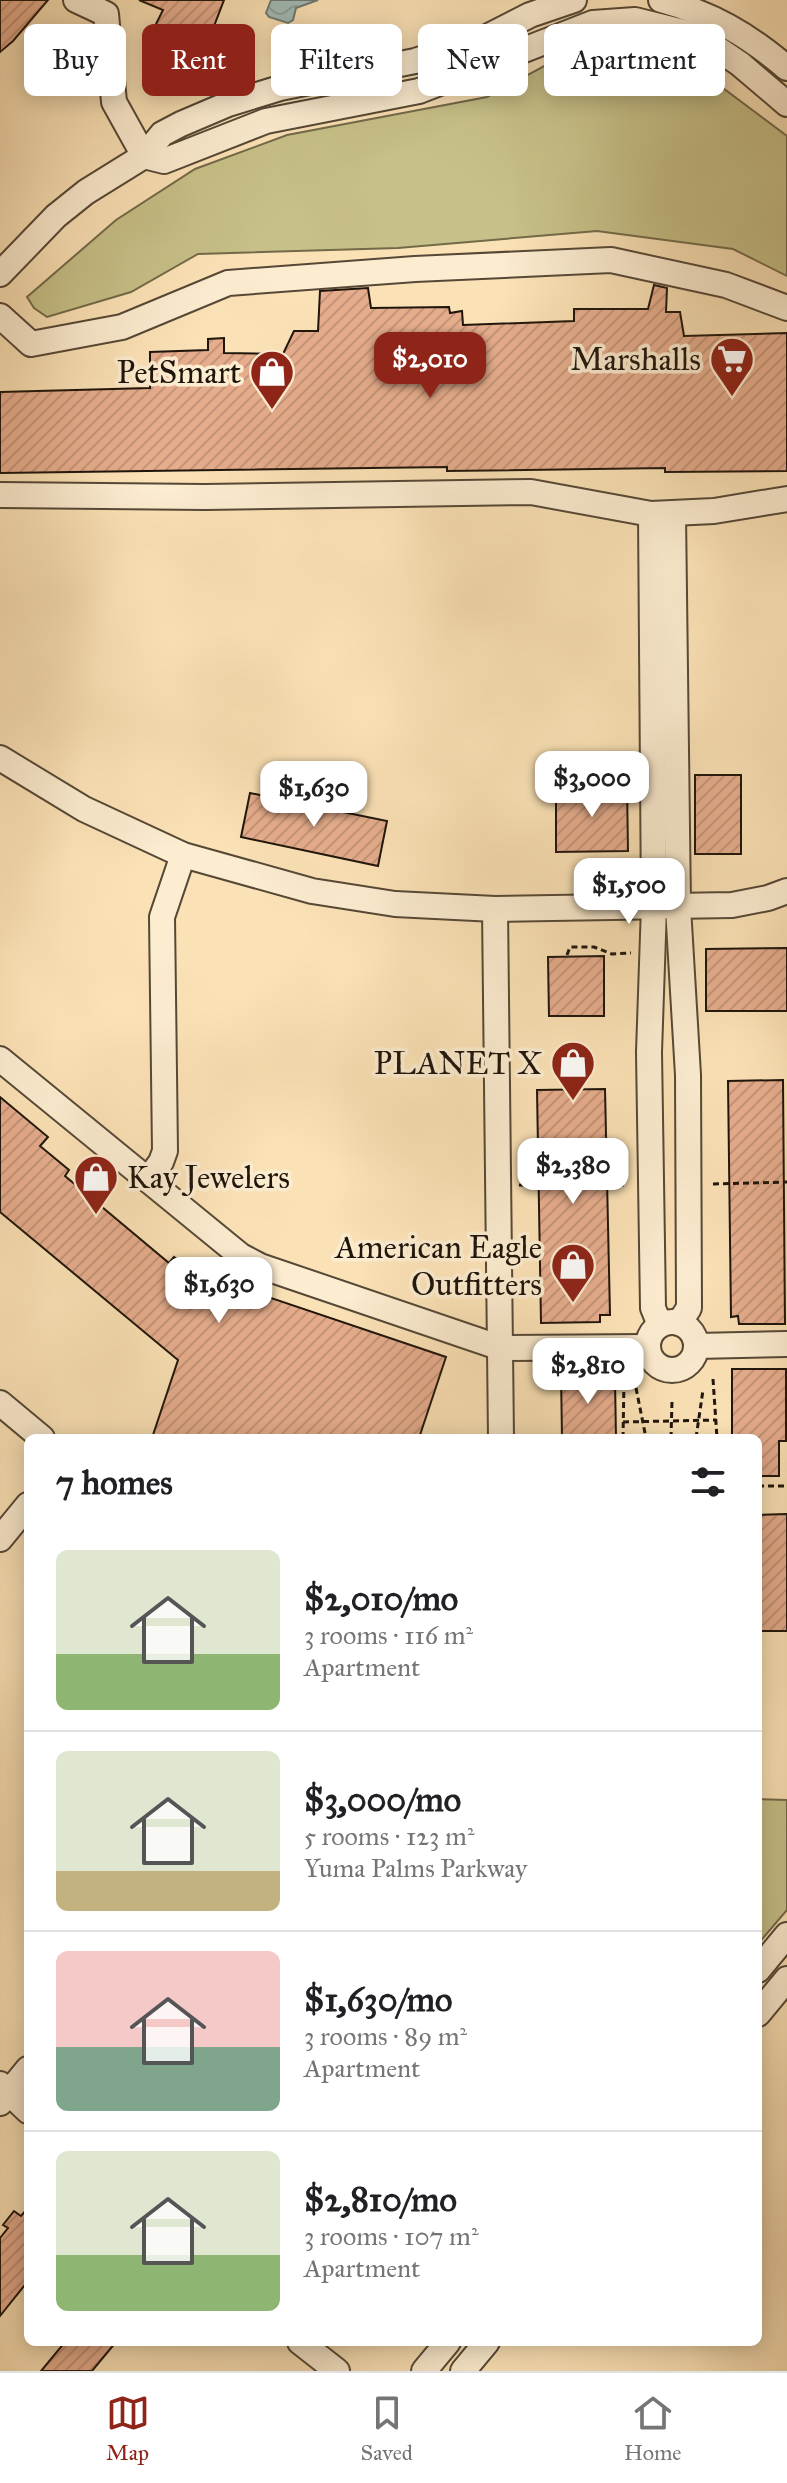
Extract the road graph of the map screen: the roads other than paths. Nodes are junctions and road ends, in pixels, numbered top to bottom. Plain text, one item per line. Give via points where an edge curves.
1 (76, 0) edge
2 (574, 0) edge
3 (661, 0) edge
4 (636, 10) edge
5 (787, 68) edge
6 (787, 104) edge
7 (144, 156) junction
8 (0, 274) edge
9 (787, 308) edge
10 (0, 316) edge
11 (0, 495) edge
12 (787, 499) edge
13 (662, 514) junction
14 (0, 758) edge
15 (183, 855) junction
16 (787, 891) edge
17 (666, 907) junction
18 (495, 909) junction
19 (0, 1059) edge
20 (148, 1180) junction
21 (670, 1324) junction
22 (787, 1344) edge
23 (696, 1346) junction
24 (647, 1347) junction
25 (501, 1348) junction
26 (0, 1403) edge
27 (37, 1434) edge
28 (501, 1434) edge
29 (24, 1510) edge
30 (0, 1539) edge
31 (787, 1935) edge
32 (762, 1965) edge
33 (787, 1979) edge
34 (762, 2009) edge
35 (24, 2073) edge
36 (2, 2093) edge
37 (24, 2108) edge
38 (305, 2346) edge
39 (445, 2346) edge
40 (484, 2346) edge
41 (337, 2371) edge
42 (424, 2371) edge
43 (463, 2371) edge

1 - 7 street via 106,14 114,102
2 - 7 street via 415,61 228,104 162,134
3 - 5 street via 713,17
4 - 6 street via 715,47
4 - 7 street via 419,91 266,121 164,161
7 - 8 street via 56,216
9 - 10 street via 726,285 611,260 228,283 122,327 31,344
11 - 13 street via 531,492
12 - 13 street
13 - 17 street
14 - 15 street via 84,809
15 - 18 street via 312,891 395,904
15 - 20 street via 162,917 165,1151
16 - 17 street via 732,905
17 - 18 street
17 - 21 street via 649,1052 653,1308
17 - 21 street via 688,1075 689,1308
18 - 25 street
19 - 20 street
20 - 25 street via 260,1266
21 - 23 street via 691,1332
21 - 24 street via 650,1334
22 - 23 street
23 - 24 street via 692,1360 672,1371 652,1361
24 - 25 street
25 - 28 street
26 - 27 street
29 - 30 street
31 - 32 street
33 - 34 street
35 - 36 street
36 - 37 street
38 - 41 street
39 - 42 street
40 - 43 street

